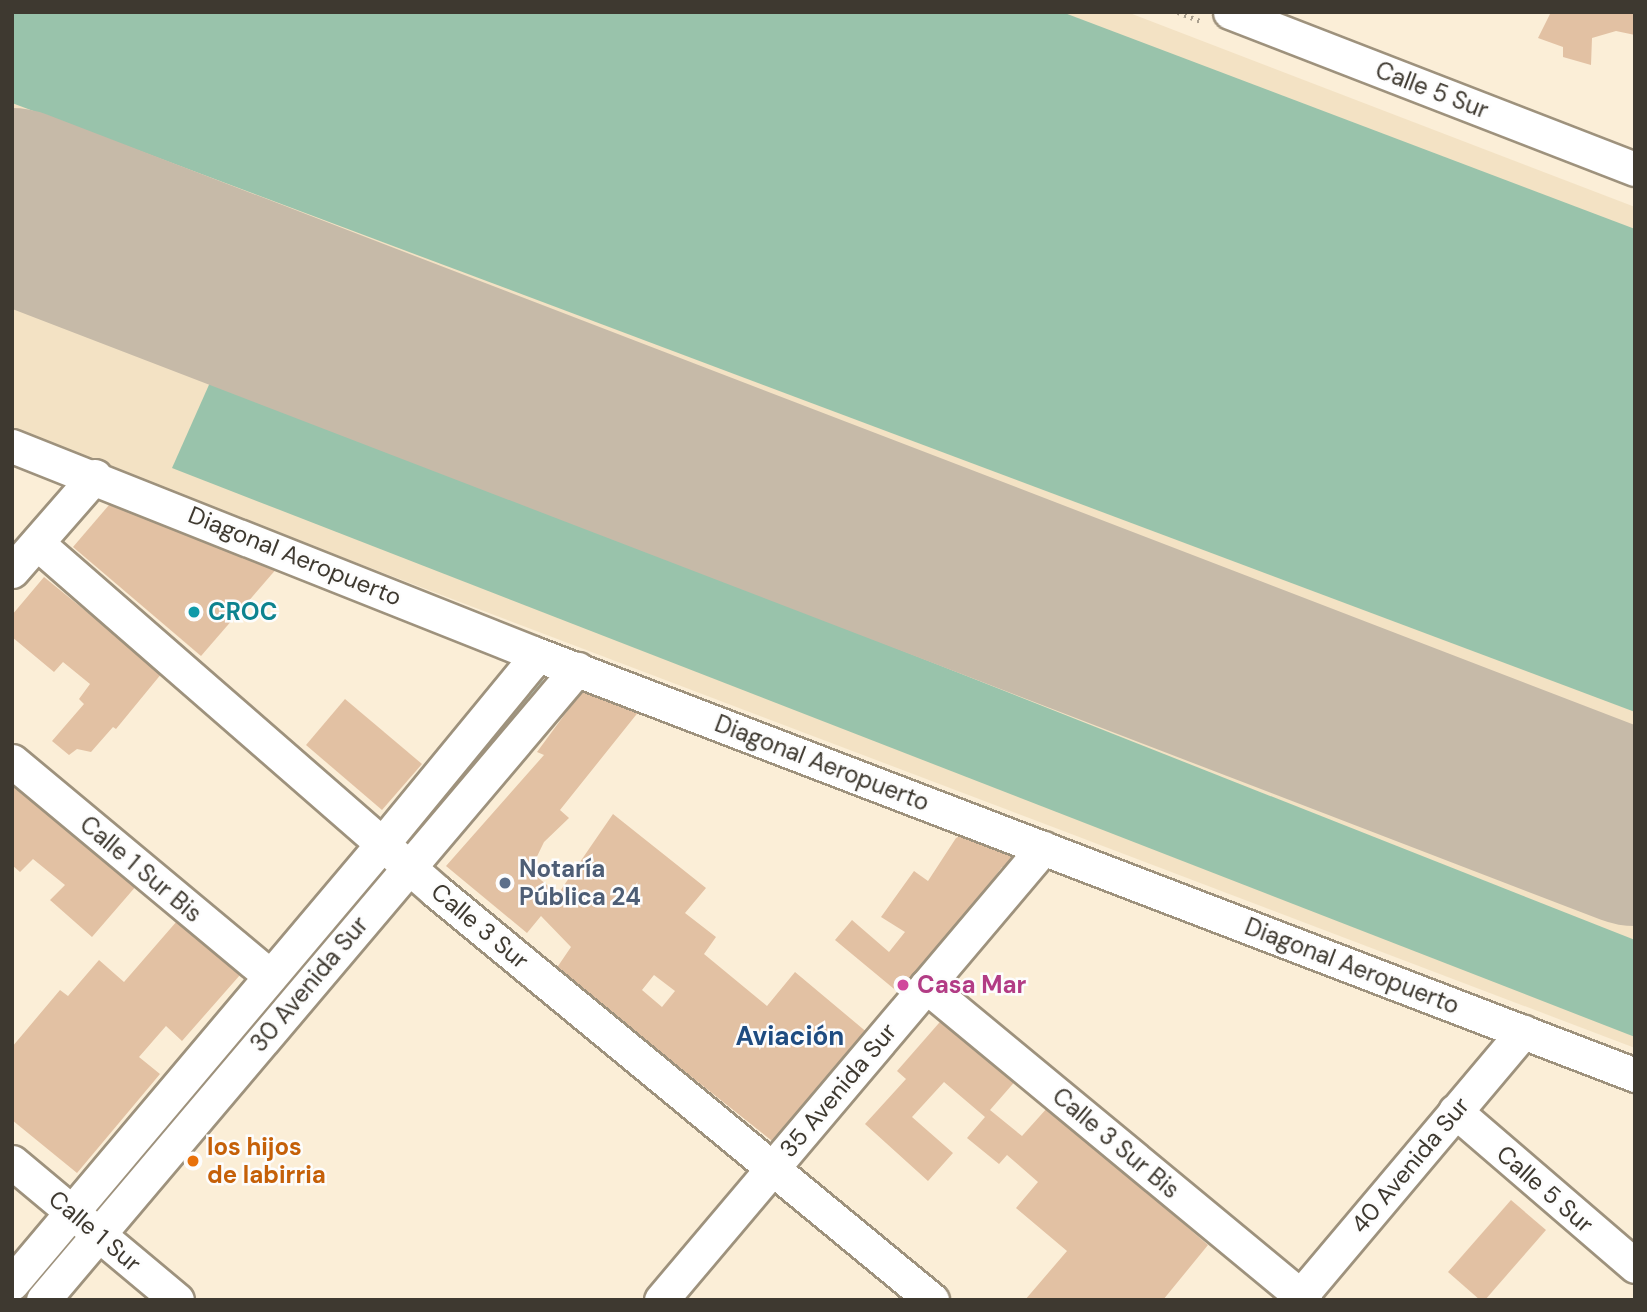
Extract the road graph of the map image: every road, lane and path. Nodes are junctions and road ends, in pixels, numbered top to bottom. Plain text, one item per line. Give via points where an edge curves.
1 (1230, 12) edge
2 (1635, 169) edge
3 (12, 446) edge
4 (95, 475) junction
5 (37, 543) junction
6 (12, 572) edge
7 (533, 653) junction
8 (577, 669) junction
9 (12, 761) edge
10 (383, 843) junction
11 (1043, 848) junction
12 (410, 867) junction
13 (270, 976) junction
14 (926, 986) junction
15 (1523, 1032) junction
16 (1635, 1075) edge
17 (1455, 1111) junction
18 (12, 1161) edge
19 (774, 1166) junction
20 (71, 1210) junction
21 (98, 1234) junction
22 (1635, 1266) edge
23 (12, 1283) edge
24 (1301, 1298) edge
25 (43, 1300) edge
26 (177, 1300) edge
27 (661, 1300) edge
28 (932, 1300) edge

1 - 2 street, Calle 5 Sur
3 - 4 street, Diagonal Aeropuerto
4 - 5 street
4 - 7 street, Diagonal Aeropuerto
5 - 6 street
5 - 10 street, Calle 3 Sur
7 - 8 street, Diagonal Aeropuerto
7 - 10 street, 30 Avenida Sur via 530,664
8 - 11 street, Diagonal Aeropuerto
8 - 12 street, 30 Avenida Sur
9 - 13 street, Calle 1 Sur Bis
10 - 12 street, Calle 3 Sur
10 - 13 street, 30 Avenida Sur
11 - 14 street, 35 Avenida Sur
11 - 15 street, Diagonal Aeropuerto
12 - 19 street, Calle 3 Sur
12 - 21 street, 30 Avenida Sur
13 - 20 street, 30 Avenida Sur
14 - 19 street, 35 Avenida Sur
14 - 24 street, Calle 3 Sur Bis
15 - 16 street, Diagonal Aeropuerto
15 - 17 street, 40 Avenida Sur
17 - 22 street, Calle 5 Sur
17 - 24 street, 40 Avenida Sur
18 - 20 street, Calle 1 Sur
19 - 27 street, 35 Avenida Sur
19 - 28 street, Calle 3 Sur
20 - 21 street, Calle 1 Sur
20 - 23 street, 30 Avenida Sur
21 - 25 street, 30 Avenida Sur
21 - 26 street, Calle 1 Sur

